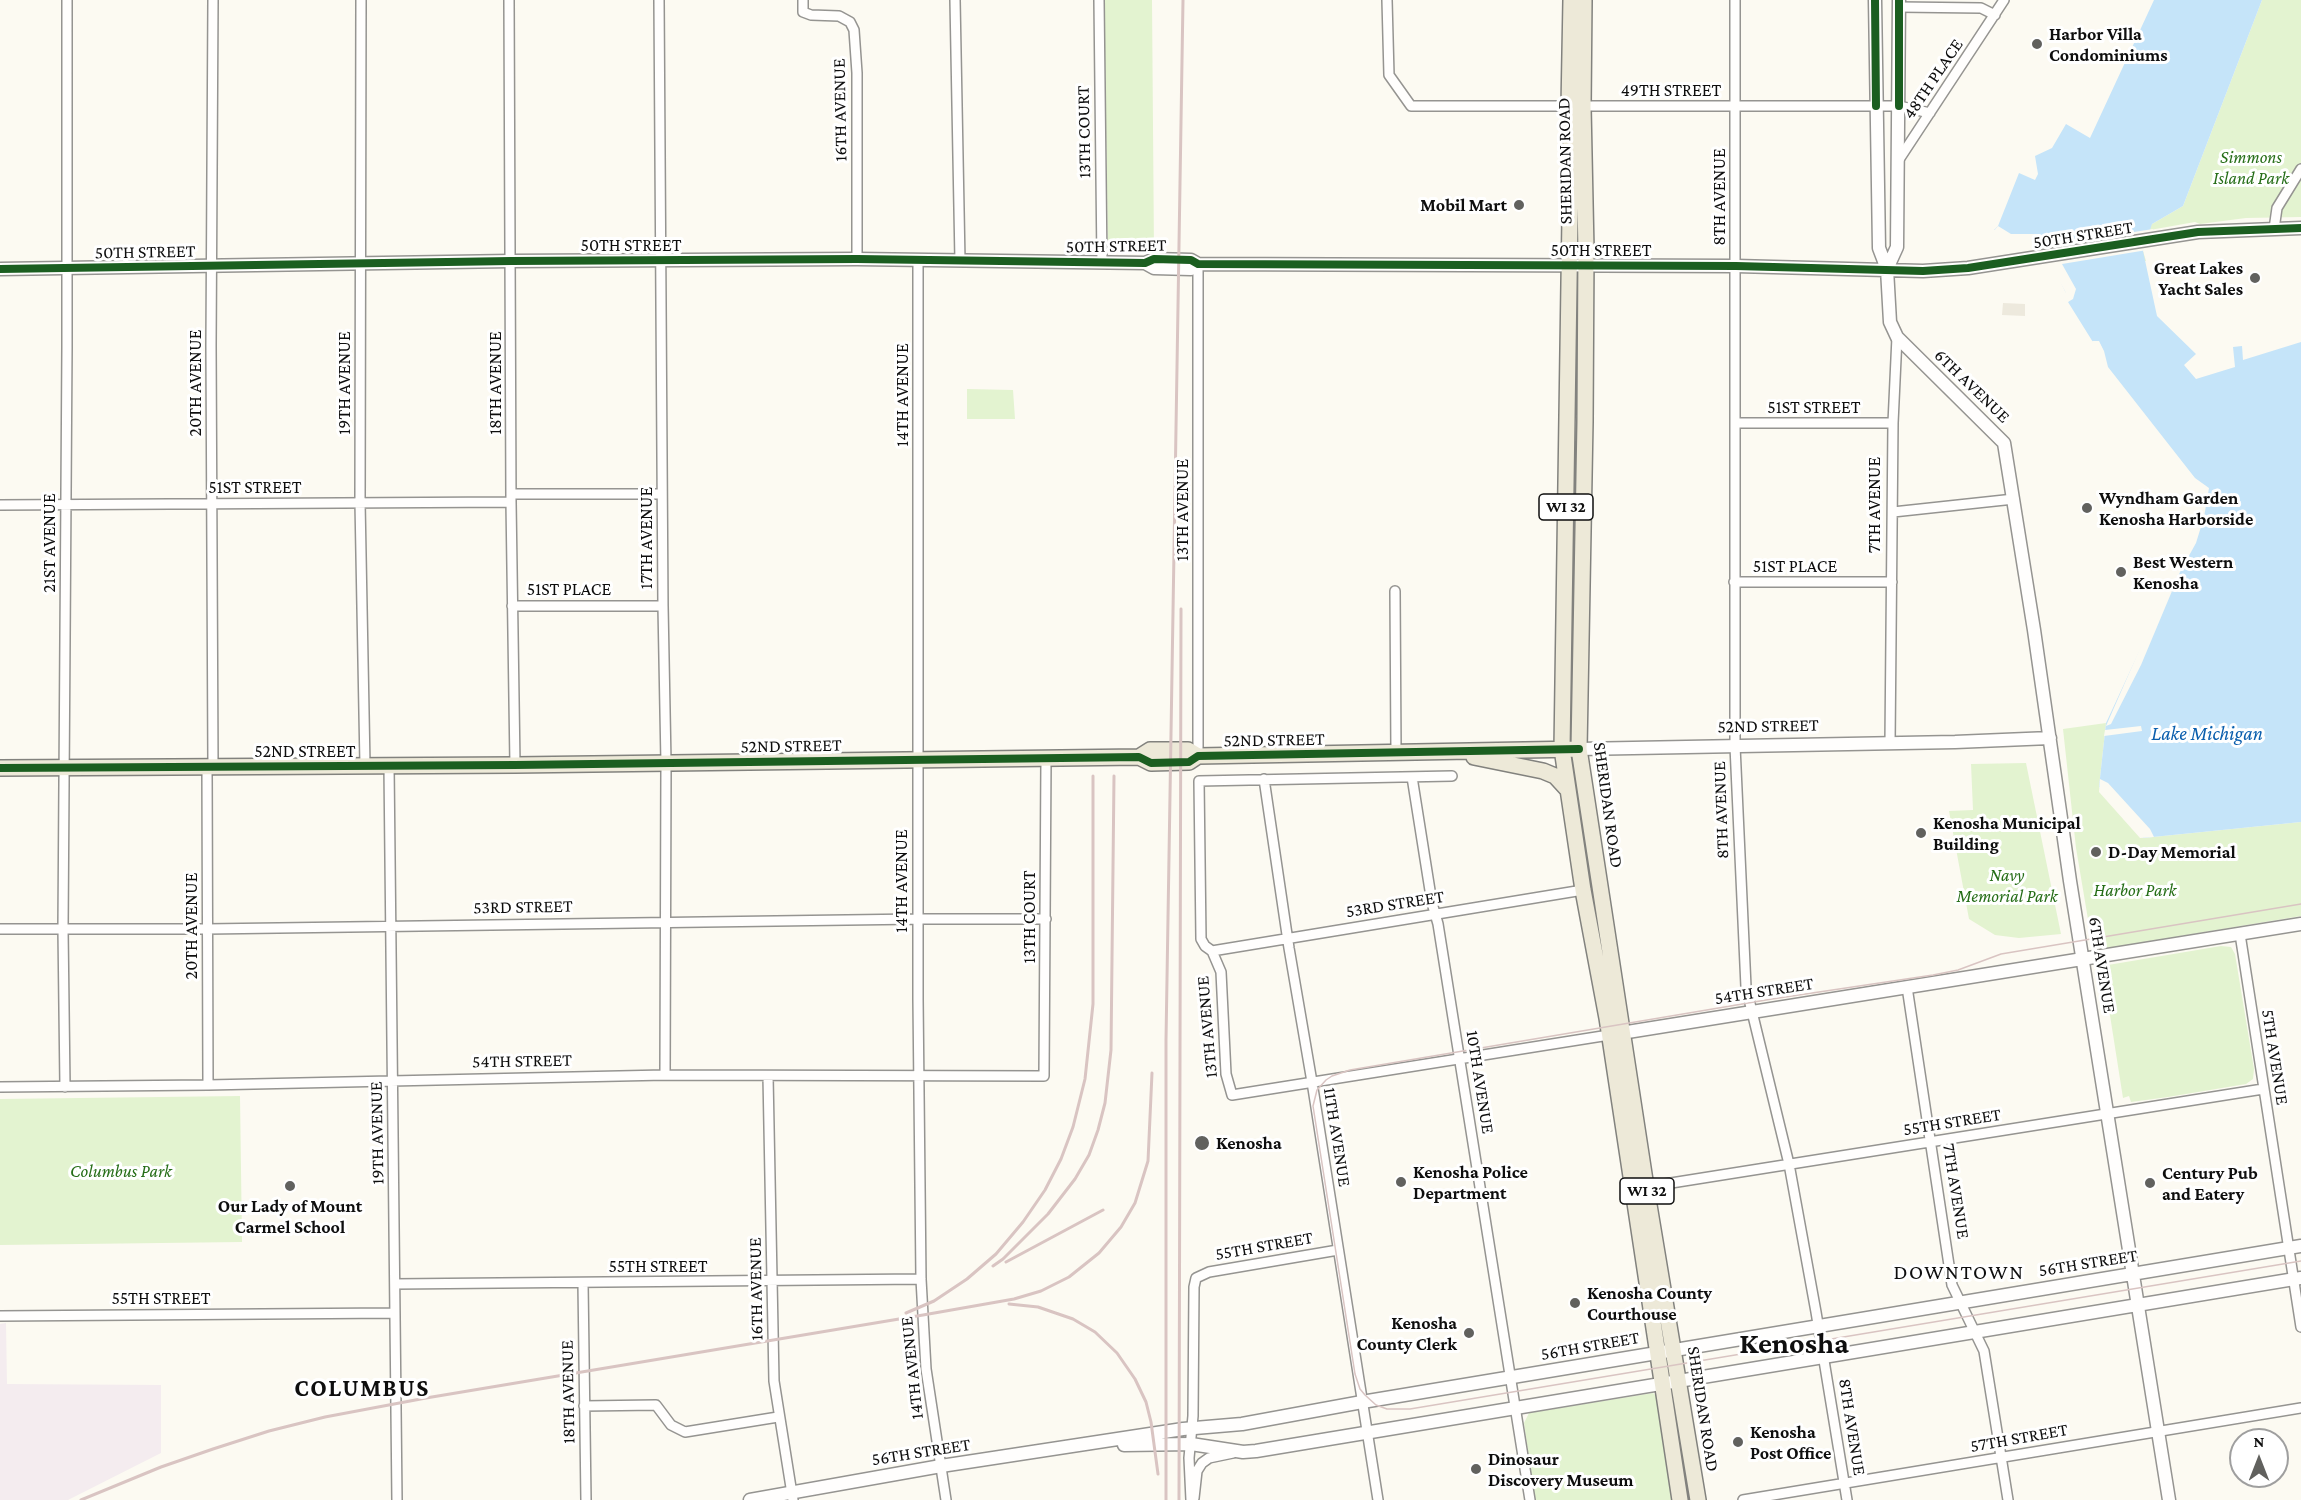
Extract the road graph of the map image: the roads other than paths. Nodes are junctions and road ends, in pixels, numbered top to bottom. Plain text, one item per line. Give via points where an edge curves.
1 (67, 0) edge
2 (213, 0) edge
3 (361, 0) edge
4 (509, 0) edge
5 (659, 0) edge
6 (803, 0) edge
7 (955, 0) edge
8 (1099, 0) edge
9 (1387, 0) edge
10 (1571, 0) edge
11 (1584, 0) edge
12 (1736, 0) edge
13 (1875, 0) edge
14 (2004, 0) edge
15 (1899, 3) edge
16 (1995, 15) junction
17 (1736, 106) junction
18 (1876, 106) junction
19 (1899, 106) junction
20 (1576, 107) junction
21 (1930, 113) junction
22 (1898, 161) junction
23 (2301, 169) edge
24 (2301, 228) edge
25 (2274, 229) junction
26 (659, 260) junction
27 (856, 260) junction
28 (918, 260) junction
29 (511, 261) junction
30 (960, 261) junction
31 (360, 262) junction
32 (1102, 263) junction
33 (1198, 264) junction
34 (1570, 265) junction
35 (1586, 265) junction
36 (211, 266) junction
37 (1736, 266) junction
38 (0, 269) edge
39 (67, 269) junction
40 (1887, 269) junction
41 (1897, 337) junction
42 (1735, 423) junction
43 (1893, 423) junction
44 (662, 494) junction
45 (511, 498) junction
46 (2014, 498) junction
47 (360, 502) junction
48 (213, 503) junction
49 (65, 504) junction
50 (0, 505) edge
51 (1893, 512) junction
52 (1734, 582) junction
53 (1892, 582) junction
54 (1395, 591) dead end
55 (512, 606) junction
56 (663, 606) junction
57 (2050, 738) junction
58 (1890, 743) junction
59 (1735, 746) junction
60 (1578, 748) junction
61 (1562, 749) junction
62 (1448, 752) junction
63 (1396, 753) junction
64 (1198, 756) junction
65 (918, 759) junction
66 (1046, 759) junction
67 (666, 763) junction
68 (366, 765) junction
69 (514, 765) junction
70 (210, 766) junction
71 (389, 766) junction
72 (65, 767) junction
73 (0, 768) edge
74 (1452, 776) dead end
75 (1412, 777) junction
76 (1264, 779) junction
77 (1566, 788) junction
78 (1582, 890) junction
79 (1436, 915) junction
80 (918, 919) junction
81 (1046, 919) junction
82 (665, 922) junction
83 (2301, 924) edge
84 (391, 926) junction
85 (0, 929) edge
86 (63, 929) junction
87 (207, 929) junction
88 (2240, 934) junction
89 (1288, 937) junction
90 (1212, 951) junction
91 (2083, 960) junction
92 (1907, 987) junction
93 (1752, 1011) junction
94 (1616, 1034) junction
95 (1460, 1058) junction
96 (665, 1076) junction
97 (768, 1076) junction
98 (919, 1076) junction
99 (1044, 1076) joint
100 (393, 1082) junction
101 (1312, 1083) junction
102 (208, 1085) junction
103 (0, 1087) edge
104 (65, 1087) junction
105 (2263, 1089) junction
106 (1232, 1095) joint
107 (2108, 1114) junction
108 (1931, 1142) junction
109 (1789, 1164) junction
110 (1646, 1187) junction
111 (2301, 1246) edge
112 (2288, 1248) junction
113 (1338, 1250) junction
114 (2133, 1274) junction
115 (921, 1279) junction
116 (2297, 1279) edge
117 (772, 1281) junction
118 (583, 1283) junction
119 (395, 1284) junction
120 (1960, 1303) junction
121 (2138, 1306) junction
122 (394, 1313) junction
123 (0, 1316) edge
124 (1819, 1325) junction
125 (2301, 1327) edge
126 (1975, 1333) junction
127 (1665, 1352) junction
128 (1824, 1357) junction
129 (1510, 1378) junction
130 (1670, 1383) junction
131 (1362, 1402) junction
132 (584, 1406) junction
133 (1516, 1408) junction
134 (2301, 1408) edge
135 (778, 1417) junction
136 (1192, 1428) junction
137 (2158, 1432) junction
138 (1367, 1434) junction
139 (1099, 1443) junction
140 (1191, 1444) junction
141 (1243, 1452) junction
142 (2002, 1458) junction
143 (941, 1466) junction
144 (1845, 1483) junction
145 (793, 1496) edge
146 (397, 1500) edge
147 (586, 1500) edge
148 (750, 1500) edge
149 (946, 1500) edge
150 (1192, 1500) edge
151 (1378, 1500) edge
152 (1530, 1500) edge
153 (1680, 1500) edge
154 (1698, 1500) edge
155 (1743, 1500) edge
156 (1847, 1500) edge
157 (2008, 1500) edge
158 (2169, 1500) edge

1 - 39 street, 21ST AVENUE
2 - 36 street, 20TH AVENUE
3 - 31 street, 19TH AVENUE
4 - 29 street, 18TH AVENUE
5 - 26 street, 17TH AVENUE
6 - 27 street, 16TH AVENUE via 803,12 839,16 850,22 854,30
7 - 30 street
8 - 32 street, 13TH COURT
9 - 20 street, 49TH STREET via 1389,75 1412,106
10 - 20 main road, SHERIDAN ROAD / WI 32
11 - 20 main road, SHERIDAN ROAD / WI 32
12 - 17 street, 8TH AVENUE
13 - 18 street, 7TH AVENUE
14 - 16 street
15 - 16 street via 1982,8
15 - 19 street, 7TH AVENUE
16 - 21 street, 48TH PLACE
17 - 18 street, 49TH STREET
17 - 20 street, 49TH STREET
17 - 37 street, 8TH AVENUE
18 - 19 street, 49TH STREET
18 - 40 street, 7TH AVENUE via 1879,248
19 - 21 street, 49TH STREET
19 - 22 street, 7TH AVENUE
20 - 34 main road, SHERIDAN ROAD / WI 32 via 1571,150
20 - 35 main road, SHERIDAN ROAD / WI 32
21 - 22 street, 48TH PLACE
22 - 40 street, 7TH AVENUE via 1898,247
23 - 25 street via 2277,208
24 - 25 street, 50TH STREET
25 - 40 street, 50TH STREET via 2198,232 1968,268
26 - 27 street, 50TH STREET
26 - 29 street, 50TH STREET
26 - 44 street, 17TH AVENUE
27 - 28 street, 50TH STREET
28 - 30 street, 50TH STREET
28 - 65 street, 14TH AVENUE
29 - 31 street, 50TH STREET
29 - 45 street, 18TH AVENUE
30 - 32 street, 50TH STREET
31 - 36 street, 50TH STREET
31 - 47 street, 19TH AVENUE
32 - 33 street, 50TH STREET via 1191,269
33 - 34 street, 50TH STREET
33 - 64 street, 13TH AVENUE
34 - 35 street, 50TH STREET
34 - 61 main road, SHERIDAN ROAD / WI 32
35 - 37 street, 50TH STREET
35 - 60 main road, SHERIDAN ROAD / WI 32
36 - 39 street, 50TH STREET
36 - 48 street, 20TH AVENUE
37 - 40 street, 50TH STREET
37 - 42 street, 8TH AVENUE
38 - 39 street, 50TH STREET
39 - 49 street, 21ST AVENUE
40 - 41 street, 7TH AVENUE via 1890,322
41 - 43 street, 7TH AVENUE
41 - 46 street, 6TH AVENUE via 2004,443
42 - 43 street, 51ST STREET
42 - 52 street, 8TH AVENUE
43 - 51 street, 7TH AVENUE
44 - 45 street, 51ST STREET
44 - 56 street, 17TH AVENUE
45 - 47 street, 51ST STREET
45 - 55 street, 18TH AVENUE
46 - 51 street
46 - 57 street, 6TH AVENUE
47 - 48 street, 51ST STREET
47 - 68 street, 19TH AVENUE
48 - 49 street, 51ST STREET
48 - 70 street, 20TH AVENUE
49 - 50 street, 51ST STREET
49 - 72 street, 21ST AVENUE
51 - 53 street, 7TH AVENUE
52 - 53 street, 51ST PLACE
52 - 59 street, 8TH AVENUE
53 - 58 street, 7TH AVENUE
54 - 63 street
55 - 56 street, 51ST PLACE
55 - 69 street, 18TH AVENUE
56 - 67 street, 17TH AVENUE
57 - 58 street, 52ND STREET
57 - 91 street, 6TH AVENUE
58 - 59 street, 52ND STREET
59 - 60 street, 52ND STREET
59 - 93 street, 8TH AVENUE via 1746,987
60 - 61 main road, 52ND STREET
60 - 94 main road, SHERIDAN ROAD / WI 32
61 - 62 main road, 52ND STREET
61 - 77 main road, SHERIDAN ROAD / WI 32
62 - 63 main road, 52ND STREET
62 - 77 main road via 1543,771 1555,776
63 - 64 main road, 52ND STREET
64 - 66 main road, 52ND STREET via 1188,750 1150,750 1139,757
65 - 66 main road, 52ND STREET
65 - 67 main road, 52ND STREET
65 - 80 street, 14TH AVENUE
66 - 81 street, 13TH COURT
67 - 69 main road, 52ND STREET
67 - 82 street, 17TH AVENUE
68 - 70 main road, 52ND STREET
68 - 71 main road, 52ND STREET
69 - 71 main road, 52ND STREET
70 - 72 main road, 52ND STREET
70 - 87 street, 20TH AVENUE
71 - 84 street, 19TH AVENUE
72 - 73 main road, 52ND STREET
72 - 86 street, 21ST AVENUE
74 - 75 street
75 - 76 street
75 - 79 street, 10TH AVENUE
76 - 89 street, 11TH AVENUE
76 - 90 street, 13TH AVENUE via 1199,781 1201,939
77 - 78 main road, SHERIDAN ROAD / WI 32
78 - 79 street, 53RD STREET
78 - 94 main road, SHERIDAN ROAD / WI 32
79 - 89 street, 53RD STREET
79 - 95 street, 10TH AVENUE
80 - 81 street, 53RD STREET
80 - 82 street, 53RD STREET
80 - 98 street, 14TH AVENUE
81 - 99 street, 13TH COURT
82 - 84 street, 53RD STREET
82 - 96 street, 17TH AVENUE
83 - 88 street, 54TH STREET
84 - 87 street, 53RD STREET
84 - 100 street, 19TH AVENUE
85 - 86 street, 53RD STREET
86 - 87 street, 53RD STREET
86 - 104 street, 21ST AVENUE
87 - 102 street, 20TH AVENUE
88 - 91 street, 54TH STREET
88 - 105 street, 5TH AVENUE
89 - 90 street, 53RD STREET
89 - 101 street, 11TH AVENUE
90 - 106 street, 13TH AVENUE via 1221,972 1226,1074
91 - 92 street, 54TH STREET
91 - 107 street, 6TH AVENUE
92 - 93 street, 54TH STREET
92 - 108 street, 7TH AVENUE
93 - 94 street, 54TH STREET
93 - 109 street, 8TH AVENUE
94 - 95 street, 54TH STREET
94 - 110 main road, SHERIDAN ROAD / WI 32
94 - 127 main road, SHERIDAN ROAD / WI 32
95 - 101 street, 54TH STREET
95 - 129 street, 10TH AVENUE
96 - 97 street, 54TH STREET
96 - 100 street, 54TH STREET
97 - 98 street, 54TH STREET
97 - 117 street, 16TH AVENUE
98 - 99 street, 54TH STREET
98 - 115 street, 14TH AVENUE
100 - 102 street, 54TH STREET
100 - 119 street, 19TH AVENUE
101 - 106 street, 54TH STREET
101 - 113 street, 11TH AVENUE
102 - 104 street, 54TH STREET
103 - 104 street, 54TH STREET
105 - 107 street, 55TH STREET
105 - 112 street, 5TH AVENUE
107 - 108 street, 55TH STREET
107 - 114 street, 6TH AVENUE
108 - 109 street, 55TH STREET
108 - 120 street, 7TH AVENUE via 1952,1285
109 - 110 street, 55TH STREET
109 - 124 street, 8TH AVENUE
110 - 127 main road, SHERIDAN ROAD / WI 32
111 - 112 street, 56TH STREET
112 - 114 street, 56TH STREET
112 - 116 street, 5TH AVENUE
113 - 131 street, 11TH AVENUE
113 - 136 street, 55TH STREET via 1197,1276
114 - 120 street, 56TH STREET
114 - 121 street, 6TH AVENUE
115 - 117 street, 55TH STREET
115 - 143 street, 14TH AVENUE via 926,1369
116 - 121 street, 56TH STREET
116 - 125 street, 5TH AVENUE
117 - 118 street, 55TH STREET
117 - 135 street, 16TH AVENUE
118 - 119 street, 55TH STREET
118 - 132 street, 18TH AVENUE
119 - 122 street, 19TH AVENUE
120 - 124 street, 56TH STREET
120 - 126 street, 7TH AVENUE
121 - 126 street, 56TH STREET
121 - 137 street, 6TH AVENUE
122 - 123 street, 55TH STREET
122 - 146 street, 19TH AVENUE
124 - 127 street, 56TH STREET
124 - 128 street, 8TH AVENUE
126 - 128 street, 56TH STREET
126 - 142 street, 7TH AVENUE via 1983,1352
127 - 129 street, 56TH STREET
127 - 130 main road, SHERIDAN ROAD / WI 32
128 - 130 street, 56TH STREET
128 - 144 street, 8TH AVENUE
129 - 131 street, 56TH STREET
129 - 133 street, 10TH AVENUE
130 - 133 street, 56TH STREET
130 - 153 main road, SHERIDAN ROAD / WI 32
130 - 154 main road, SHERIDAN ROAD / WI 32
131 - 136 street, 56TH STREET via 1242,1424
131 - 138 street, 11TH AVENUE
132 - 135 street via 657,1405 672,1425 685,1432
132 - 147 street, 18TH AVENUE
133 - 138 street, 56TH STREET
133 - 152 street, 10TH AVENUE
134 - 137 street, 57TH STREET
135 - 145 street, 16TH AVENUE
136 - 139 street, 56TH STREET
136 - 140 street
137 - 142 street, 57TH STREET
137 - 158 street, 6TH AVENUE
138 - 141 street, 56TH STREET
138 - 151 street, 11TH AVENUE
139 - 140 street, 56TH STREET
139 - 143 street, 56TH STREET
140 - 141 street, 56TH STREET
140 - 150 street
141 - 150 street via 1203,1461 1197,1471
142 - 144 street, 57TH STREET
142 - 157 street, 7TH AVENUE
143 - 145 street, 56TH STREET
143 - 149 street, 14TH AVENUE
144 - 155 street, 57TH STREET
144 - 156 street, 8TH AVENUE
145 - 148 street, 56TH STREET

